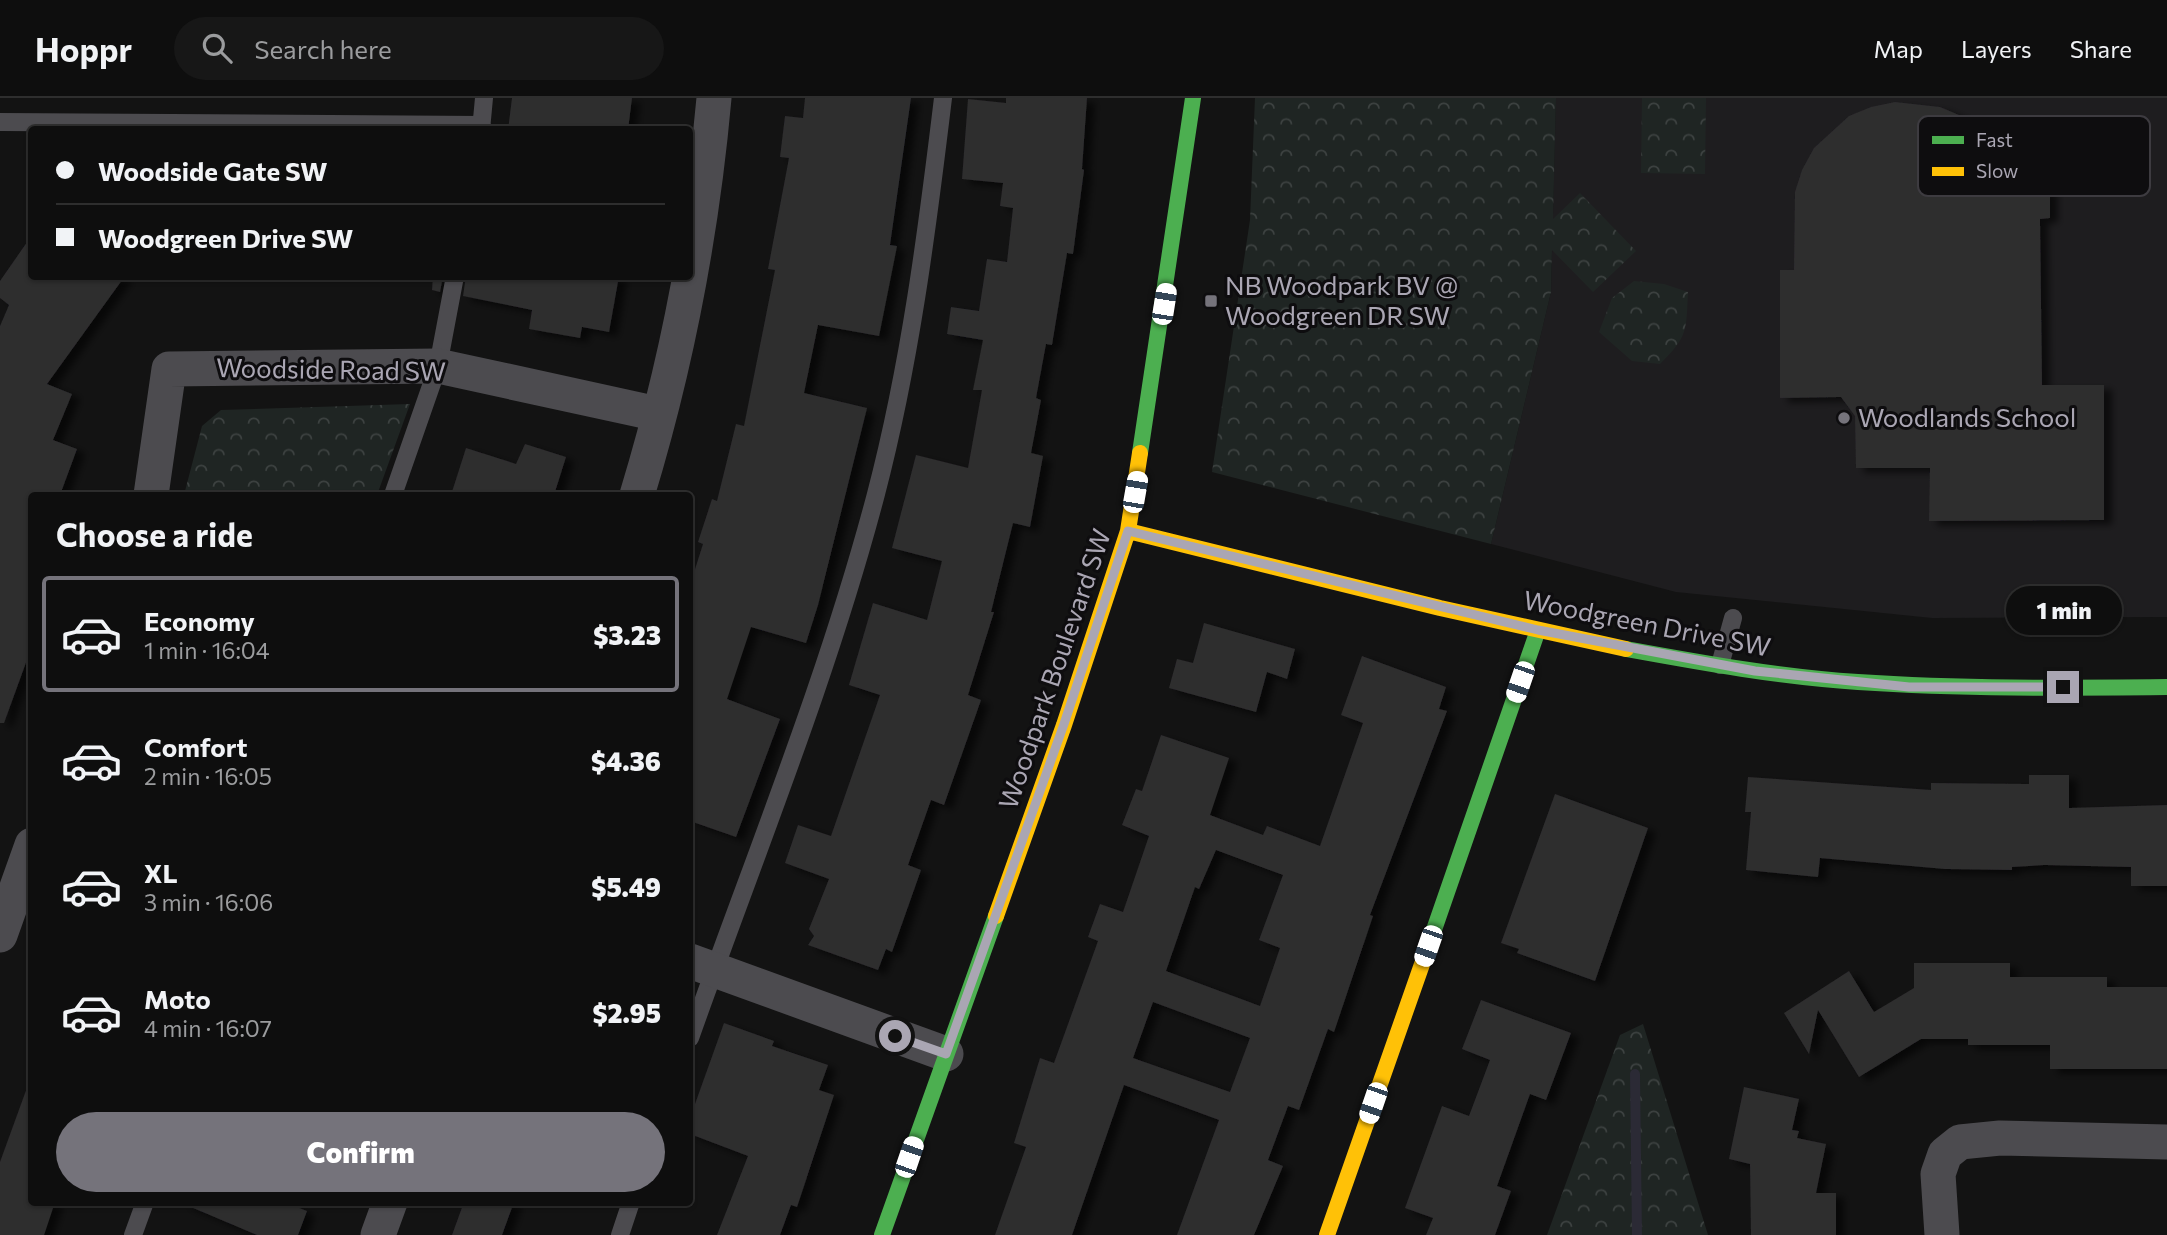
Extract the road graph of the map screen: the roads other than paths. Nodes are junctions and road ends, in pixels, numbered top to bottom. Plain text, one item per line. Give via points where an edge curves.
1 (484, 98) edge
2 (714, 98) edge
3 (943, 98) edge
4 (1193, 98) edge
5 (0, 122) edge
6 (386, 126) edge
7 (482, 126) edge
8 (693, 248) edge
9 (453, 280) edge
10 (686, 280) edge
11 (438, 366) junction
12 (658, 414) junction
13 (151, 492) edge
14 (394, 492) edge
15 (638, 492) edge
16 (1128, 531) junction
17 (1733, 618) dead end
18 (1538, 630) junction
19 (1720, 665) junction
20 (2167, 687) edge
21 (28, 855) edge
22 (4, 914) edge
23 (702, 965) edge
24 (693, 1020) edge
25 (946, 1054) junction
26 (2167, 1142) edge
27 (144, 1206) edge
28 (389, 1206) edge
29 (630, 1206) edge
30 (133, 1235) edge
31 (378, 1235) edge
32 (620, 1235) edge
33 (882, 1235) edge
34 (1327, 1235) edge
35 (1942, 1235) edge

1 - 7 lane
2 - 8 street via 706,186
3 - 23 lane via 907,355 876,494 808,719
4 - 16 street, Woodpark Boulevard SW
5 - 6 lane
9 - 11 lane
10 - 12 street
11 - 12 street, Woodside Road SW
11 - 13 street, Woodside Road SW via 169,369
11 - 14 lane
12 - 15 street
16 - 18 street, Woodgreen Drive SW
16 - 25 street, Woodpark Boulevard SW
17 - 19 lane
18 - 19 street, Woodgreen Drive SW
18 - 34 street
19 - 20 street, Woodgreen Drive SW via 1909,687
21 - 22 street
23 - 24 lane
23 - 25 street
25 - 33 street, Woodpark Boulevard SW
26 - 35 street via 2000,1138 1960,1142 1945,1154 1938,1174
27 - 30 lane
28 - 31 street
29 - 32 lane

